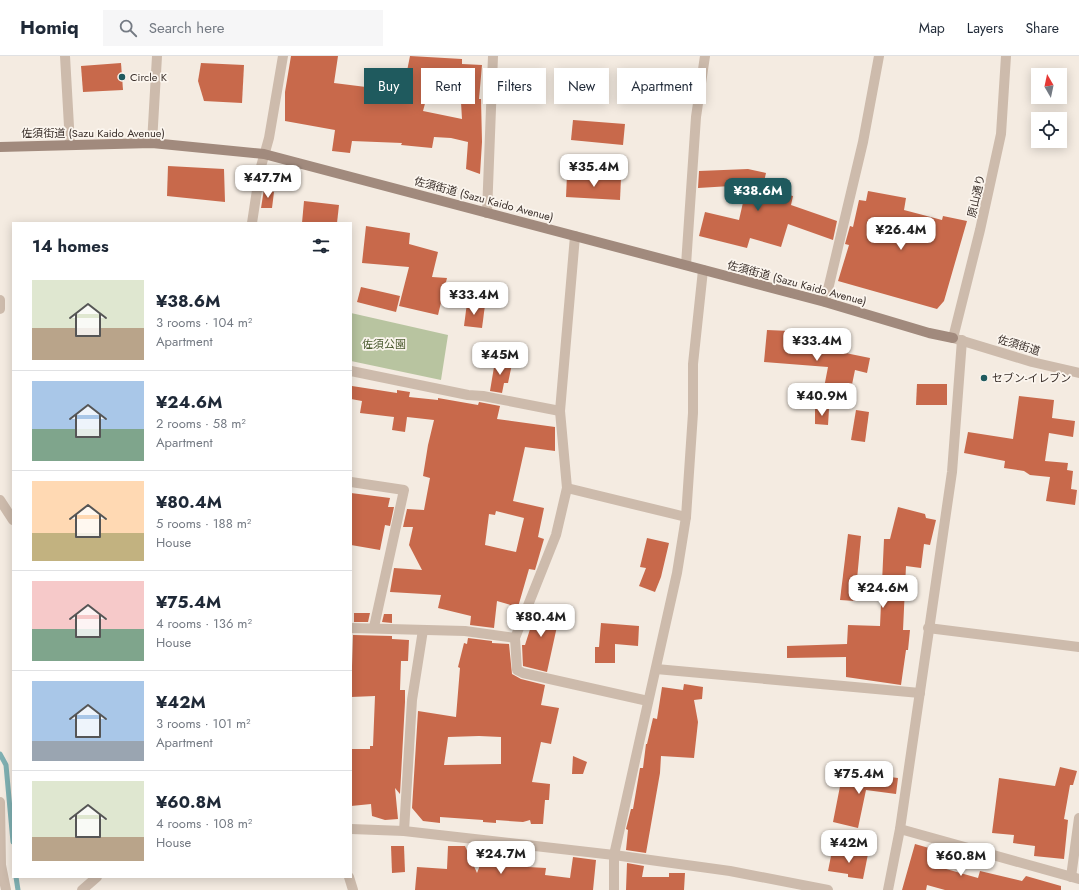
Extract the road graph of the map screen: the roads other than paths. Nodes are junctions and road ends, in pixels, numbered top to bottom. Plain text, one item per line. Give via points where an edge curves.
1 (65, 56) edge
2 (157, 56) edge
3 (283, 56) edge
4 (493, 56) edge
5 (705, 56) edge
6 (879, 56) edge
7 (1006, 56) edge
8 (152, 143) junction
9 (70, 144) junction
10 (0, 146) edge
11 (264, 154) junction
12 (487, 213) junction
13 (252, 222) edge
14 (575, 236) junction
15 (686, 265) junction
16 (703, 270) junction
17 (0, 300) edge
18 (825, 302) junction
19 (0, 309) edge
20 (958, 339) junction
21 (352, 371) edge
22 (1079, 373) edge
23 (560, 411) junction
24 (352, 482) edge
25 (567, 488) junction
26 (0, 500) edge
27 (686, 517) junction
28 (12, 518) edge
29 (374, 627) junction
30 (352, 628) edge
31 (928, 628) junction
32 (423, 630) junction
33 (515, 638) junction
34 (1079, 647) edge
35 (656, 668) junction
36 (920, 694) junction
37 (648, 701) junction
38 (0, 802) edge
39 (1079, 818) edge
40 (352, 829) edge
41 (900, 830) junction
42 (404, 831) junction
43 (614, 855) junction
44 (96, 878) edge
45 (349, 878) edge
46 (1075, 878) edge
47 (6, 890) edge
48 (82, 890) edge
49 (353, 890) edge
50 (614, 890) edge
51 (828, 890) edge
52 (888, 890) edge

1 - 9 street
2 - 8 street
3 - 11 street
4 - 12 street
5 - 15 street via 696,117
6 - 18 street via 861,150
7 - 20 street, 原山通り via 1001,134
8 - 9 street, 佐須街道 (Sazu Kaido Avenue)
8 - 11 street, 佐須街道 (Sazu Kaido Avenue)
9 - 10 street, 佐須街道 (Sazu Kaido Avenue)
11 - 12 street, 佐須街道 (Sazu Kaido Avenue)
11 - 13 street
12 - 14 street, 佐須街道 (Sazu Kaido Avenue)
14 - 15 street, 佐須街道 (Sazu Kaido Avenue)
14 - 23 street
15 - 16 street, 佐須街道 (Sazu Kaido Avenue)
16 - 18 street, 佐須街道 (Sazu Kaido Avenue)
16 - 27 street via 693,364 693,413
17 - 19 street
18 - 20 street, 佐須街道 (Sazu Kaido Avenue)
20 - 22 street, 佐須街道 via 1032,362
20 - 31 street, 原山通り via 952,472
21 - 23 street
23 - 25 street
24 - 29 street via 404,490
25 - 27 street
25 - 33 street via 556,535
26 - 28 street
27 - 35 street via 677,573
29 - 30 street
29 - 32 street
31 - 34 street
31 - 36 street, 原山通り
32 - 33 street via 465,631
32 - 42 street via 412,700
33 - 37 street via 516,670
35 - 36 street
35 - 37 street
36 - 41 street, 原山通り
37 - 43 street
38 - 47 street via 1,865
39 - 46 street
40 - 42 street
41 - 46 street
41 - 52 street, 原山通り
42 - 43 street
43 - 50 street
43 - 51 street via 730,871
44 - 48 street
45 - 49 street

